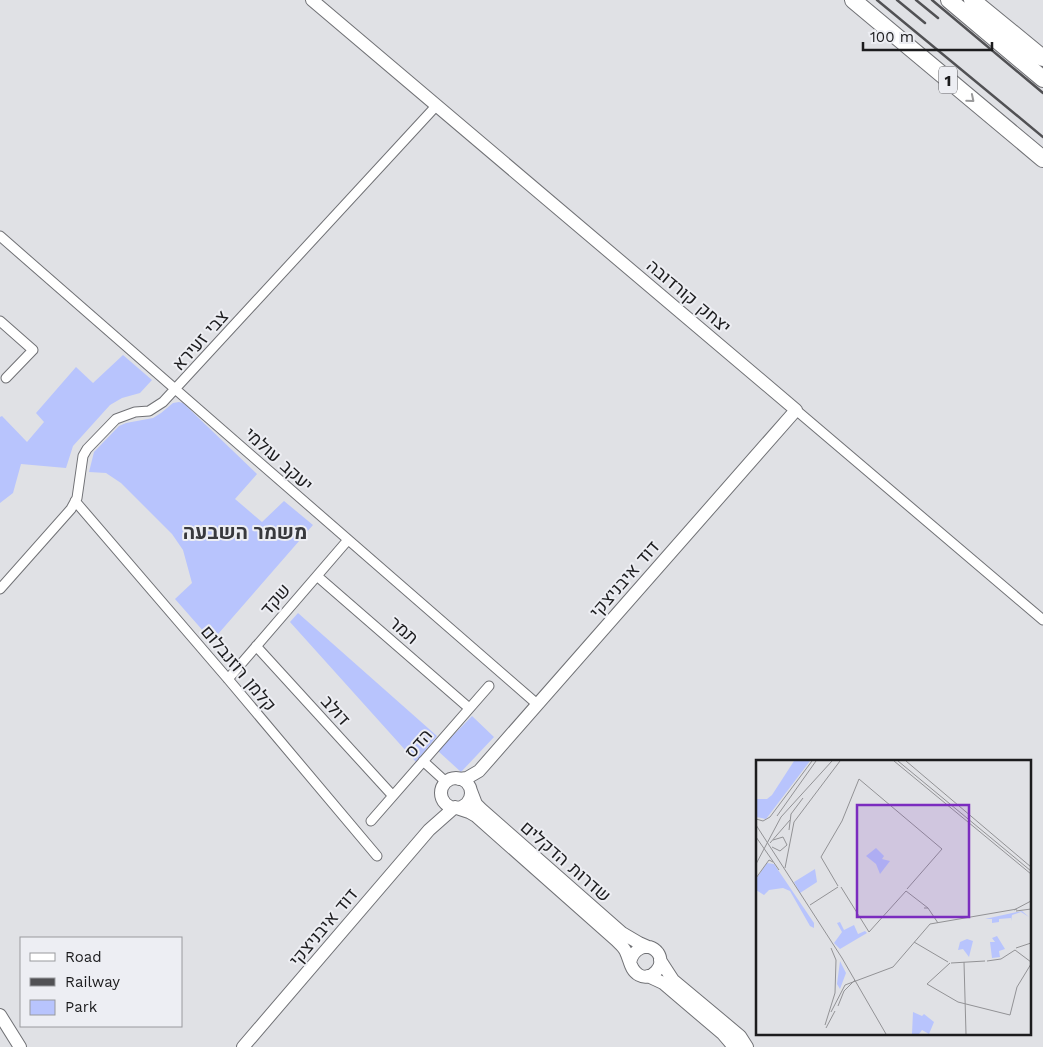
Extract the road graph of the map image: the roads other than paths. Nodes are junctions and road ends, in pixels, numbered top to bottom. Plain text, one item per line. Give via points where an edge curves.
1 (312, 0) edge
2 (853, 0) edge
3 (949, 0) edge
4 (972, 0) edge
5 (1043, 58) edge
6 (1043, 78) edge
7 (437, 105) junction
8 (1043, 159) edge
9 (0, 236) edge
10 (0, 321) edge
11 (6, 378) dead end
12 (176, 389) junction
13 (796, 410) junction
14 (75, 501) junction
15 (347, 541) junction
16 (316, 576) junction
17 (0, 589) edge
18 (1043, 620) edge
19 (256, 646) junction
20 (228, 679) junction
21 (488, 686) dead end
22 (537, 704) junction
23 (470, 708) junction
24 (423, 761) junction
25 (479, 771) junction
26 (459, 779) junction
27 (446, 782) junction
28 (470, 790) junction
29 (393, 796) junction
30 (442, 797) junction
31 (456, 808) junction
32 (371, 821) dead end
33 (429, 830) junction
34 (377, 856) dead end
35 (648, 947) junction
36 (660, 960) junction
37 (630, 962) junction
38 (648, 976) junction
39 (0, 1015) edge
40 (20, 1047) edge
41 (244, 1047) edge
42 (734, 1047) edge
43 (747, 1047) edge

1 - 7 street, יצחק קורדובה
2 -> 8 highway, 1
3 - 6 highway
4 - 5 highway
7 - 12 street, צבי זעירא
7 - 13 street, יצחק קורדובה
9 - 12 street, יעקב עולמי
10 - 11 street via 33,350
12 - 14 street, צבי זעירא via 155,408 116,419 87,449
12 - 15 street, יעקב עולמי
13 - 18 street, יצחק קורדובה
13 - 22 street, דוד איבניצקי
14 - 17 street, צבי זעירא via 64,518
14 - 20 street, קלמן רוזנבלום
15 - 16 street, שקד
15 - 22 street, יעקב עולמי
16 - 19 street, שקד
16 - 23 street, תמר
19 - 20 street, שקד
19 - 29 street, דולב
20 - 34 street, קלמן רוזנבלום
21 - 23 street, הדס
22 - 25 street, דוד איבניצקי
23 - 24 street, הדס
24 - 27 street
24 - 29 street, הדס
25 - 26 street, דוד איבניצקי
25 - 28 street, דוד איבניצקי
26 - 27 street
26 - 28 street via 467,783
27 - 30 street
28 - 31 street via 467,802
28 - 35 street, שדרות הדקלים via 481,809 622,933
29 - 32 street, הדס
30 - 31 street via 448,806
30 - 33 street, דוד איבניצקי
31 - 33 street, דוד איבניצקי
31 - 37 street, שדרות הדקלים via 476,816 616,940 626,951
33 - 41 street, דוד איבניצקי
35 - 36 street via 656,951
35 - 37 street via 635,951
36 - 38 street via 658,969
36 - 43 street via 674,980 740,1036
37 - 38 street via 634,971
38 - 42 street via 663,983
39 - 40 street

